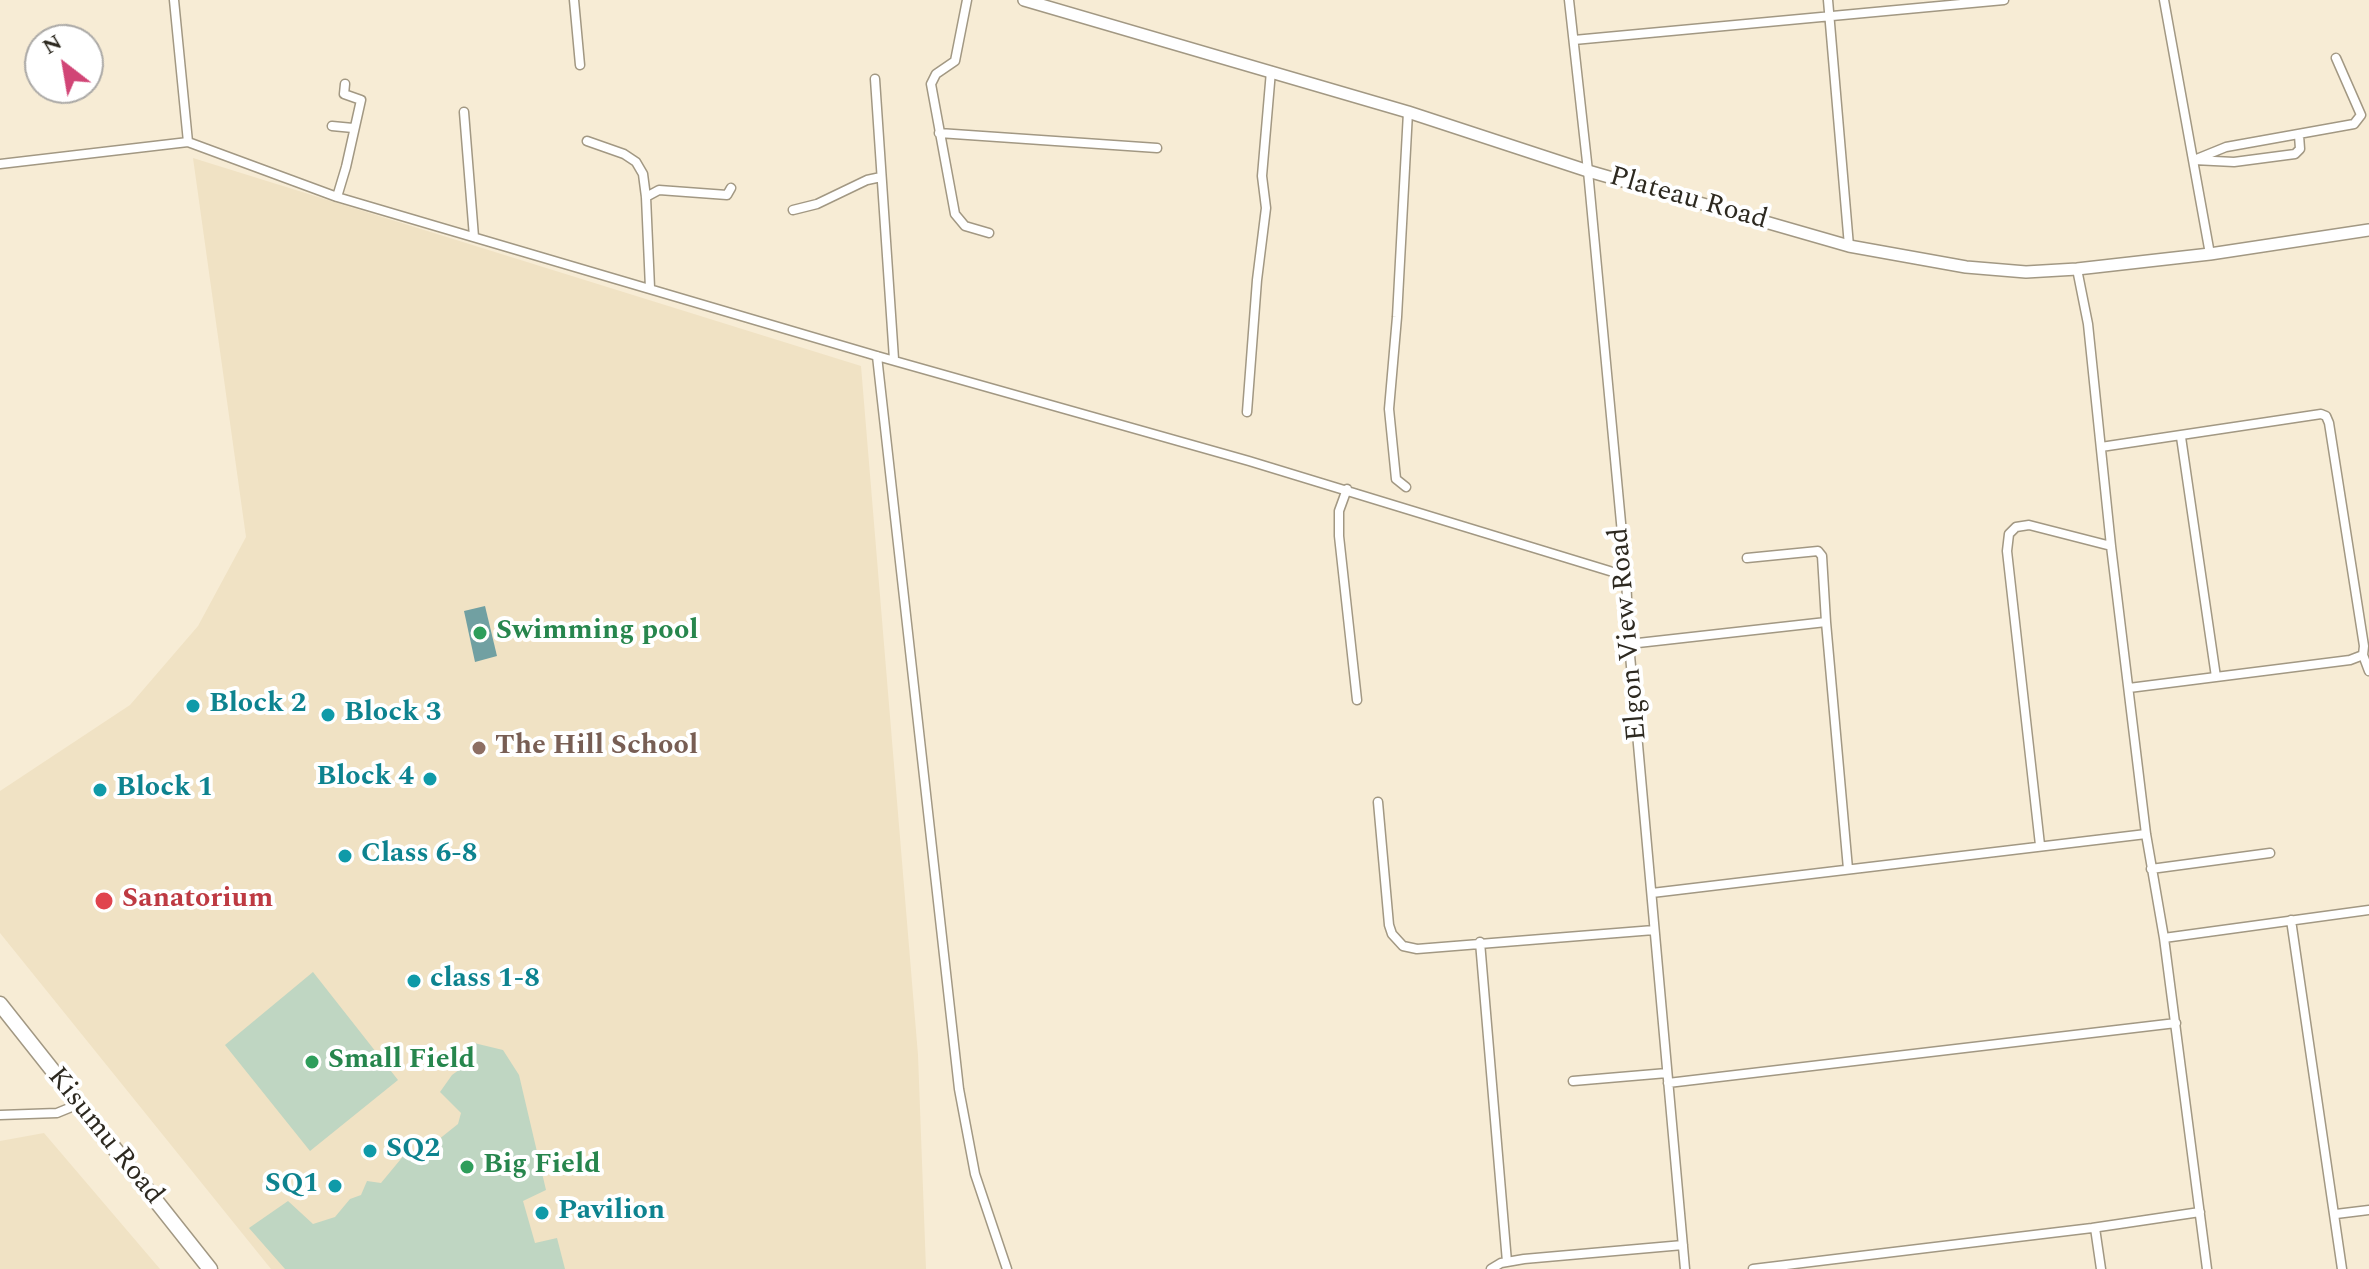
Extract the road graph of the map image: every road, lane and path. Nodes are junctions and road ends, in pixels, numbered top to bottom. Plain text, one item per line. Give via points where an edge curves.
1 (174, 0) edge
2 (574, 0) edge
3 (967, 0) edge
4 (1024, 0) edge
5 (1569, 0) edge
6 (1828, 0) edge
7 (2002, 0) edge
8 (2164, 0) edge
9 (1829, 16) junction
10 (1574, 40) junction
11 (2336, 58) dead end
12 (580, 65) dead end
13 (1271, 71) junction
14 (875, 79) dead end
15 (345, 84) dead end
16 (464, 112) dead end
17 (1408, 112) junction
18 (332, 126) dead end
19 (353, 128) junction
20 (939, 133) junction
21 (2299, 135) junction
22 (587, 141) dead end
23 (188, 142) junction
24 (1157, 148) dead end
25 (2194, 160) junction
26 (0, 164) edge
27 (1588, 171) junction
28 (881, 177) junction
29 (731, 188) dead end
30 (337, 197) junction
31 (646, 197) junction
32 (793, 210) dead end
33 (2369, 230) edge
34 (989, 233) dead end
35 (474, 237) junction
36 (1849, 246) junction
37 (2210, 254) junction
38 (2077, 269) junction
39 (650, 288) junction
40 (877, 356) junction
41 (894, 359) junction
42 (1247, 412) dead end
43 (2181, 437) junction
44 (2101, 447) junction
45 (1406, 487) dead end
46 (1347, 489) junction
47 (2111, 546) junction
48 (1747, 558) dead end
49 (1626, 576) junction
50 (1826, 622) junction
51 (1629, 644) junction
52 (2363, 655) junction
53 (2369, 671) edge
54 (2216, 677) junction
55 (2129, 688) junction
56 (1357, 700) dead end
57 (1378, 802) dead end
58 (2146, 834) junction
59 (2040, 845) junction
60 (2270, 853) dead end
61 (1848, 869) junction
62 (2151, 869) junction
63 (1652, 893) junction
64 (2369, 910) edge
65 (2291, 920) junction
66 (1654, 930) junction
67 (2164, 938) junction
68 (1480, 942) junction
69 (0, 1004) edge
70 (2176, 1023) junction
71 (1668, 1078) junction
72 (1573, 1081) dead end
73 (79, 1104) junction
74 (0, 1115) edge
75 (2369, 1210) edge
76 (2200, 1212) junction
77 (2336, 1214) junction
78 (2095, 1228) junction
79 (1683, 1245) junction
80 (1507, 1262) junction
81 (1804, 1266) edge
82 (210, 1269) edge
83 (1007, 1269) edge
84 (1491, 1269) edge
85 (1685, 1269) edge
86 (1753, 1269) edge
87 (2101, 1269) edge
88 (2207, 1269) edge
89 (2342, 1269) edge

1 - 23 street
2 - 12 street
3 - 20 street via 955,61 932,78
4 - 13 street, Plateau Road
5 - 10 street, Elgon View Road
6 - 9 street
7 - 9 street
8 - 25 street
9 - 10 street
9 - 36 street
10 - 27 street, Elgon View Road
11 - 21 street via 2359,120
13 - 17 street, Plateau Road
13 - 42 street via 1262,176 1266,208
14 - 28 street
15 - 19 street via 344,94 361,100
16 - 35 street
17 - 27 street, Plateau Road
17 - 45 street via 1389,409 1394,472
18 - 19 street
19 - 30 street
20 - 24 street
20 - 34 street via 955,214 965,226
21 - 25 street via 2226,147
21 - 25 street via 2295,154 2234,162
22 - 31 street via 636,162
23 - 26 street
23 - 30 street
25 - 37 street
27 - 36 street, Plateau Road
27 - 49 street, Elgon View Road
28 - 32 street
28 - 41 street
29 - 31 street via 727,195 659,190
30 - 35 street
31 - 39 street
33 - 37 street, Plateau Road
35 - 39 street
36 - 38 street, Plateau Road via 1966,267
37 - 38 street, Plateau Road
38 - 44 street
39 - 40 street
40 - 41 street
40 - 83 street via 959,1089 975,1174
41 - 46 street
43 - 44 street
43 - 52 street via 2326,416
43 - 54 street
44 - 47 street
46 - 49 street
46 - 56 street via 1339,511 1339,536
47 - 55 street
47 - 59 street via 2029,525 2009,534
48 - 50 street via 1818,551
49 - 51 street, Elgon View Road
50 - 51 street
50 - 61 street
51 - 63 street, Elgon View Road
52 - 53 street
52 - 54 street
54 - 55 street
55 - 58 street
57 - 68 street via 1392,934 1403,946 1417,949
58 - 59 street
58 - 62 street
59 - 61 street
60 - 62 street
61 - 63 street
62 - 67 street
63 - 66 street, Elgon View Road
64 - 65 street
65 - 67 street
65 - 77 street
66 - 68 street
66 - 71 street, Elgon View Road
67 - 70 street
68 - 80 street
69 - 73 highway, Kisumu Road
70 - 71 street
70 - 76 street
71 - 72 street
71 - 79 street, Elgon View Road
73 - 74 street via 57,1113
73 - 82 highway, Kisumu Road
75 - 77 street
76 - 78 street
76 - 88 street
77 - 89 street
78 - 81 street
78 - 87 street
79 - 80 street
79 - 85 street, Elgon View Road
80 - 84 street
81 - 86 street

